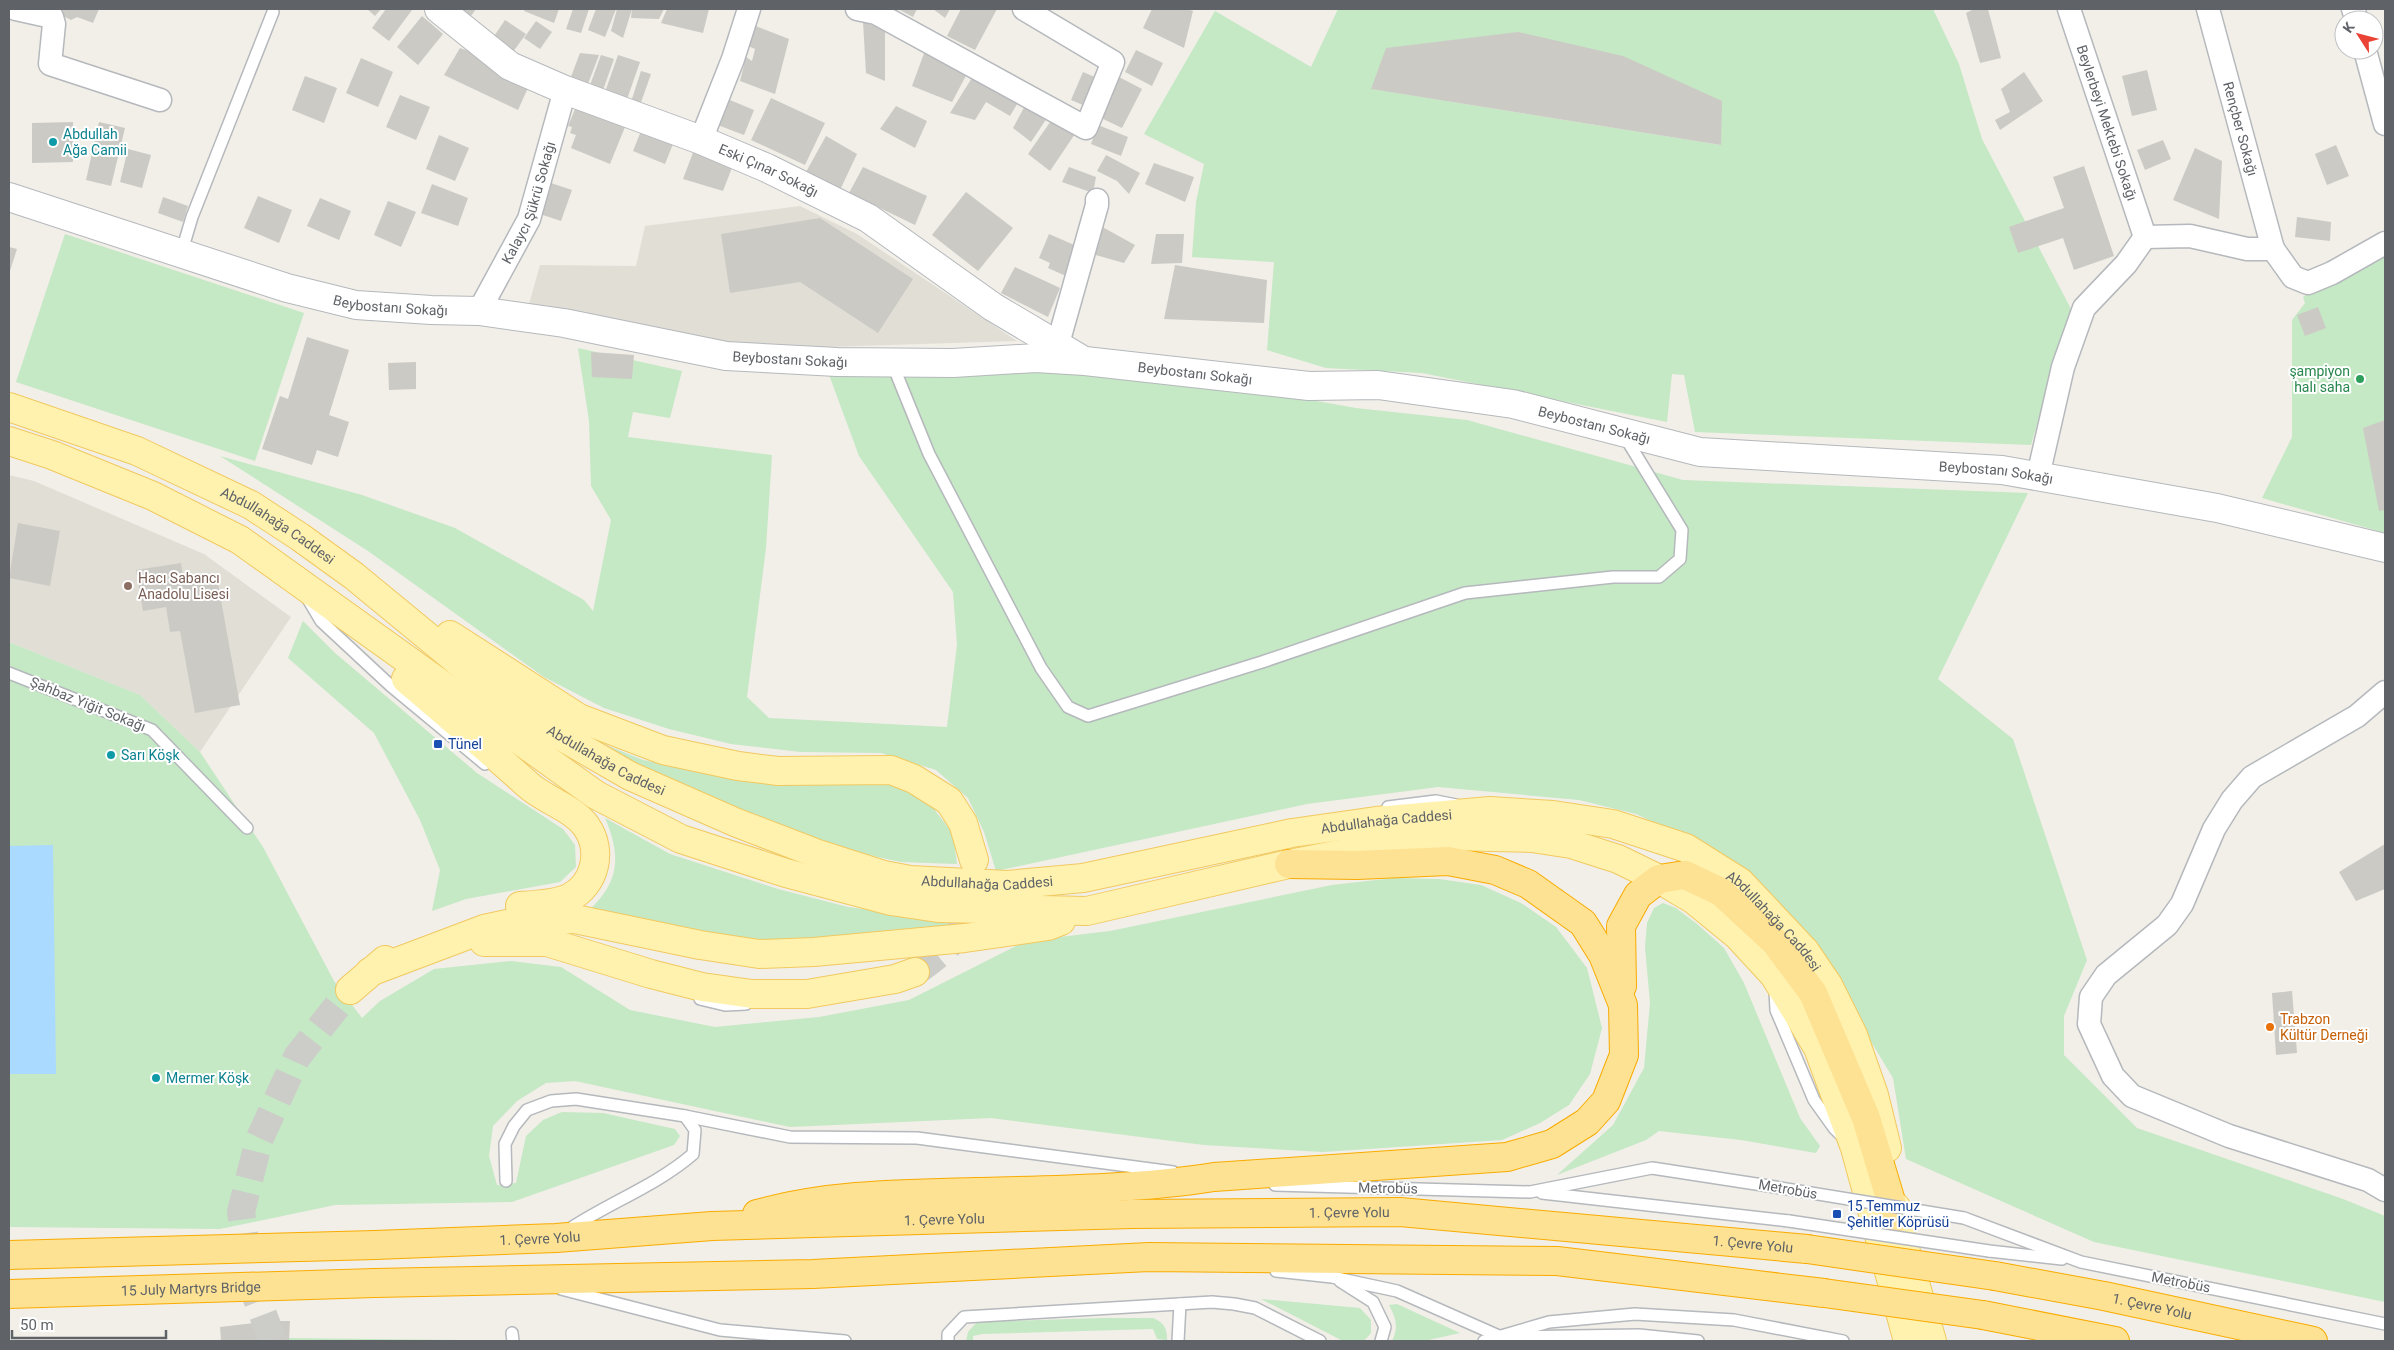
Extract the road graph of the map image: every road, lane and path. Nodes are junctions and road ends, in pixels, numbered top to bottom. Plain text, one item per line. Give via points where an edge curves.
1 (16, 9) edge
2 (439, 9) edge
3 (749, 9) edge
4 (857, 9) edge
5 (1024, 9) edge
6 (2069, 9) edge
7 (2208, 9) edge
8 (274, 12) dead end
9 (2368, 60) edge
10 (565, 90) junction
11 (160, 100) dead end
12 (2385, 124) edge
13 (701, 140) junction
14 (9, 197) edge
15 (1097, 200) dead end
16 (2145, 237) junction
17 (2385, 243) edge
18 (2273, 249) junction
19 (181, 254) junction
20 (479, 311) junction
21 (1057, 346) junction
22 (1085, 360) junction
23 (891, 362) junction
24 (9, 407) edge
25 (1621, 432) junction
26 (9, 441) edge
27 (2038, 476) junction
28 (2385, 548) edge
29 (304, 590) junction
30 (388, 605) junction
31 (9, 673) edge
32 (2385, 692) edge
33 (1378, 808) dead end
34 (1490, 811) junction
35 (1339, 813) dead end
36 (247, 828) dead end
37 (1292, 833) junction
38 (974, 860) tunnel mouth
39 (1289, 864) junction
40 (1659, 879) junction
41 (1087, 911) junction
42 (547, 942) junction
43 (438, 946) junction
44 (370, 972) junction
45 (915, 972) tunnel mouth
46 (616, 976) dead end
47 (350, 990) tunnel mouth
48 (807, 994) junction
49 (690, 997) dead end
50 (1623, 1005) junction
51 (684, 1116) junction
52 (1214, 1177) junction
53 (506, 1180) dead end
54 (1179, 1183) junction
55 (2385, 1190) edge
56 (1530, 1192) junction
57 (1896, 1218) junction
58 (712, 1226) junction
59 (556, 1238) junction
60 (9, 1255) edge
61 (1149, 1257) junction
62 (2081, 1262) junction
63 (1992, 1263) junction
64 (1332, 1276) junction
65 (523, 1279) junction
66 (9, 1294) edge
67 (1180, 1304) junction
68 (2385, 1324) edge
69 (1501, 1337) junction
70 (846, 1341) edge
71 (948, 1341) edge
72 (1178, 1341) edge
73 (1320, 1341) edge
74 (1381, 1341) edge
75 (1484, 1341) edge
76 (1698, 1341) edge
77 (1843, 1341) edge
78 (1908, 1341) edge
79 (1932, 1341) edge
80 (2115, 1341) edge
81 (2313, 1341) edge

1 - 11 street via 52,17 50,64
2 - 10 street, Eski Çınar Sokağı via 510,66
3 - 13 street
4 - 5 street via 876,13 1086,128 1113,62
6 - 16 street, Beylerbeyi Mektebi Sokağı
7 - 18 street, Rençber Sokağı
8 - 19 lane via 192,217
9 - 12 street
10 - 13 street, Eski Çınar Sokağı
10 - 20 street, Kalaycı Şükrü Sokağı via 529,219
13 - 21 street, Eski Çınar Sokağı via 767,168 868,218 993,307
14 - 19 street, Beybostanı Sokağı
15 - 21 street
16 - 18 street via 2190,236 2247,249
16 - 27 street via 2126,264 2084,308 2063,367
17 - 18 street via 2308,283 2293,277
19 - 20 street, Beybostanı Sokağı via 287,288 356,304
20 - 23 street, Beybostanı Sokağı via 564,323 726,356
21 - 22 street, Eski Çınar Sokağı
22 - 23 street, Beybostanı Sokağı via 1036,358 954,363
22 - 25 street, Beybostanı Sokağı via 1309,386 1378,385 1514,404
23 - 25 lane via 929,454 1041,668 1068,707 1088,716 1262,662 1465,593 1613,577 1659,577 1680,559 1682,530
24 - 30 main road, Abdullahağa Caddesi via 137,451 250,505 300,537
25 - 27 street, Beybostanı Sokağı via 1700,452 2002,470
26 - 29 main road, Abdullahağa Caddesi via 153,496 240,540
27 - 28 street, Beybostanı Sokağı via 2217,508
29 - 41 main road, Abdullahağa Caddesi via 596,795 681,839 786,873 891,901 938,908
29 - 44 main road via 536,792 586,825 596,863 593,874 569,898 501,909 426,932 410,940
30 - 37 main road, Abdullahağa Caddesi via 484,683 547,728 630,776 737,823 884,875 910,880 1007,884 1083,878
30 - 38 main road via 451,635 579,718 663,750 778,771 891,770 914,779 949,801 963,823
31 - 36 lane, Şahbaz Yiğit Sokağı via 152,730
32 - 55 street via 2357,716 2252,777 2232,800 2214,829 2182,904 2167,925 2106,975 2091,998 2089,1024 2113,1076 2132,1096 2229,1136 2368,1180
33 - 34 lane via 1436,800
34 - 37 main road, Abdullahağa Caddesi via 1376,821
34 - 57 main road, Abdullahağa Caddesi via 1553,815 1613,824 1686,848 1740,882 1805,951 1828,985 1853,1035 1874,1095 1892,1170
35 - 37 lane
39 - 40 main road, Abdullahağa Caddesi via 1445,836 1532,838 1571,844 1618,859
39 - 41 main road, Abdullahağa Caddesi
39 - 50 highway via 1448,861 1495,870 1528,884 1583,923 1603,955
40 - 50 highway via 1638,895 1621,926
40 - 57 highway via 1685,875 1721,892 1775,942 1814,994 1866,1118
40 - 78 main road, Abdullahağa Caddesi via 1694,900 1738,936 1774,974 1818,1048 1855,1148
41 - 43 main road via 1048,926 982,936 814,952 759,954 700,946 574,919 525,920 484,929
42 - 43 main road via 508,940
42 - 46 lane
42 - 48 main road via 702,987 752,994
43 - 44 main road
44 - 47 main road
45 - 48 main road via 895,979
48 - 49 lane via 760,1004 725,1005
50 - 52 highway via 1624,1055 1606,1101 1587,1122 1552,1144 1507,1157
51 - 52 lane via 790,1136 917,1138
51 - 53 lane via 576,1099 551,1101 527,1110 514,1126 505,1144
51 - 59 lane via 695,1130 693,1154 676,1169 594,1212
52 - 54 highway
54 - 56 lane, Metrobüs
54 - 58 highway via 888,1193 786,1206
56 - 62 lane, Metrobüs, bridge via 1652,1168 1964,1218
56 - 63 lane, bridge via 1790,1221
57 - 79 main road, Abdullahağa Caddesi
58 - 59 highway, 1. Çevre Yolu
58 - 63 highway, 1. Çevre Yolu, bridge via 1132,1214 1400,1212
59 - 60 highway, 1. Çevre Yolu, bridge
61 - 64 lane
61 - 65 highway via 813,1274
61 - 80 highway, bridge via 1557,1261 1824,1293 1983,1316
62 - 63 lane
62 - 68 lane, Metrobüs
63 - 81 highway, 1. Çevre Yolu via 2104,1296
64 - 69 lane via 1397,1291
64 - 74 lane via 1373,1302 1385,1327
65 - 66 highway, 15 July Martyrs Bridge, bridge
65 - 70 lane via 720,1330
67 - 71 lane via 964,1317 948,1334
67 - 72 lane
67 - 73 lane via 1212,1302 1255,1308
69 - 75 lane
69 - 76 lane via 1639,1335
69 - 77 lane via 1549,1322 1635,1314 1734,1320

